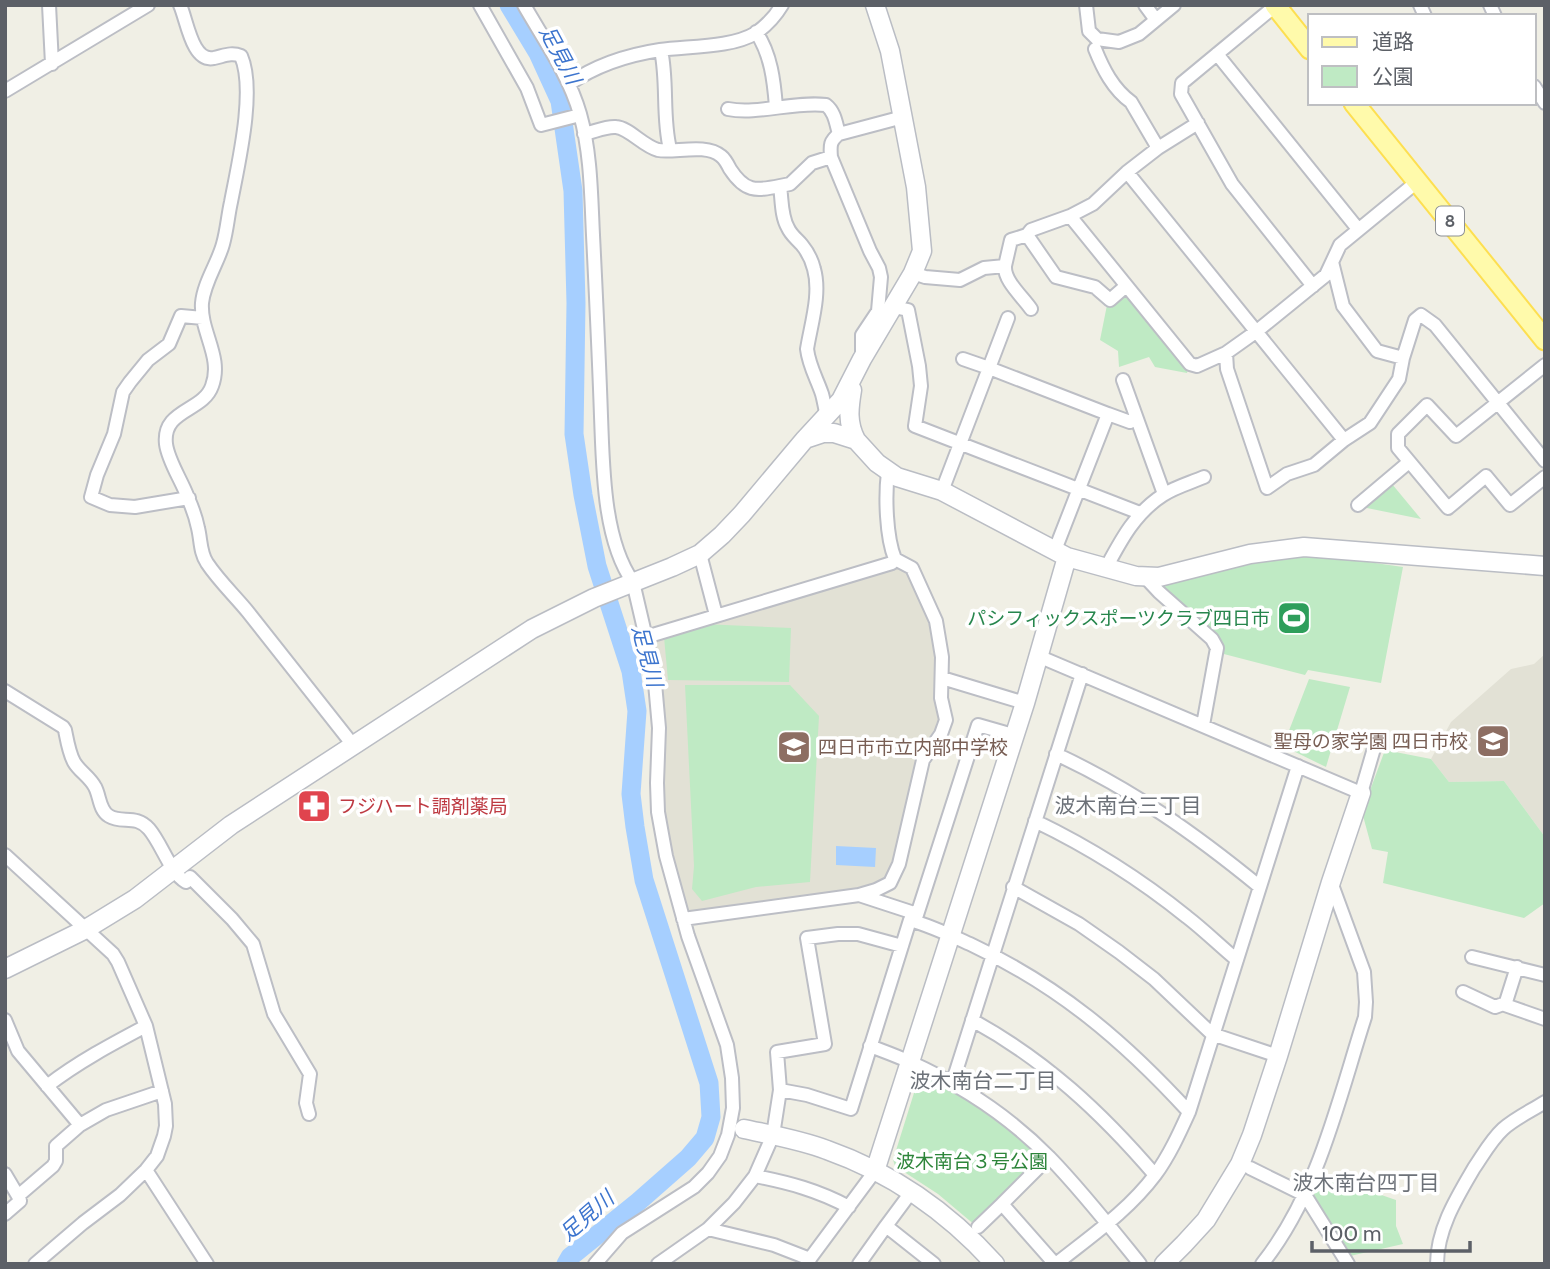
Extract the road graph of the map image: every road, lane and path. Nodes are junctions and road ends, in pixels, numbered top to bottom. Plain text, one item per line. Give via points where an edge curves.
1 (49, 5) edge
2 (148, 5) edge
3 (180, 5) edge
4 (480, 5) edge
5 (524, 5) edge
6 (782, 5) edge
7 (875, 5) edge
8 (1086, 5) edge
9 (1145, 5) edge
10 (1174, 5) edge
11 (1275, 6) edge
12 (1156, 20) junction
13 (757, 32) junction
14 (1308, 47) edge
15 (1095, 49) dead end
16 (660, 50) junction
17 (1217, 54) junction
18 (52, 64) junction
19 (569, 84) junction
20 (5, 91) edge
21 (1356, 105) edge
22 (776, 107) junction
23 (728, 109) dead end
24 (579, 115) junction
25 (903, 117) junction
26 (1198, 123) junction
27 (584, 134) junction
28 (839, 134) junction
29 (1158, 148) junction
30 (670, 149) junction
31 (831, 157) junction
32 (1127, 172) junction
33 (1418, 181) junction
34 (780, 186) junction
35 (1070, 216) junction
36 (1358, 229) junction
37 (1027, 235) junction
38 (1332, 261) junction
39 (1006, 266) junction
40 (913, 273) junction
41 (1126, 286) junction
42 (1313, 286) junction
43 (1031, 309) dead end
44 (887, 312) junction
45 (203, 318) junction
46 (1008, 318) dead end
47 (1257, 331) junction
48 (1545, 340) edge
49 (1226, 353) junction
50 (1403, 358) junction
51 (963, 359) dead end
52 (1545, 365) edge
53 (989, 369) junction
54 (855, 376) junction
55 (1123, 380) dead end
56 (1497, 404) junction
57 (1108, 414) junction
58 (827, 416) junction
59 (1130, 422) dead end
60 (805, 439) junction
61 (856, 440) junction
62 (1345, 440) junction
63 (961, 443) junction
64 (1545, 461) edge
65 (1409, 462) junction
66 (888, 472) junction
67 (1204, 477) dead end
68 (1545, 477) edge
69 (1078, 489) junction
70 (942, 492) junction
71 (1164, 494) junction
72 (189, 498) junction
73 (1358, 505) dead end
74 (1140, 513) junction
75 (700, 554) junction
76 (1061, 554) junction
77 (895, 559) junction
78 (1545, 566) edge
79 (1106, 568) junction
80 (1145, 577) junction
81 (631, 582) junction
82 (716, 615) junction
83 (646, 637) junction
84 (1038, 656) junction
85 (1082, 674) junction
86 (942, 678) junction
87 (5, 691) edge
88 (1024, 703) junction
89 (1203, 725) junction
90 (1013, 735) junction
91 (353, 745) junction
92 (1375, 745) dead end
93 (1056, 754) junction
94 (1298, 766) junction
95 (1361, 793) junction
96 (1035, 821) junction
97 (5, 855) edge
98 (183, 876) junction
99 (1331, 882) junction
100 (1013, 887) junction
101 (1260, 887) junction
102 (859, 895) junction
103 (913, 916) junction
104 (683, 919) junction
105 (86, 929) junction
106 (949, 935) junction
107 (902, 946) junction
108 (992, 955) junction
109 (1472, 957) dead end
110 (1237, 960) junction
111 (1517, 967) junction
112 (5, 969) edge
113 (1545, 975) edge
114 (1463, 992) dead end
115 (1506, 1003) junction
116 (1545, 1019) edge
117 (5, 1020) edge
118 (972, 1020) junction
119 (146, 1026) junction
120 (1212, 1034) junction
121 (870, 1046) junction
122 (1278, 1056) junction
123 (909, 1061) junction
124 (952, 1084) junction
125 (47, 1087) junction
126 (780, 1090) junction
127 (162, 1091) junction
128 (1545, 1102) edge
129 (1189, 1112) junction
130 (309, 1114) dead end
131 (80, 1125) junction
132 (744, 1129) dead end
133 (773, 1135) junction
134 (1049, 1157) junction
135 (1250, 1168) dead end
136 (146, 1170) junction
137 (875, 1171) junction
138 (5, 1174) edge
139 (1155, 1175) junction
140 (755, 1176) junction
141 (19, 1195) junction
142 (1305, 1195) junction
143 (906, 1199) dead end
144 (1002, 1204) junction
145 (849, 1207) junction
146 (5, 1214) edge
147 (1108, 1223) junction
148 (886, 1226) junction
149 (978, 1227) dead end
150 (708, 1229) junction
151 (808, 1261) edge
152 (1345, 1263) edge
153 (34, 1264) edge
154 (207, 1264) edge
155 (595, 1264) edge
156 (658, 1264) edge
157 (859, 1264) edge
158 (934, 1264) edge
159 (995, 1264) edge
160 (1056, 1264) edge
161 (1140, 1264) edge
162 (1164, 1264) edge
163 (1262, 1264) edge
164 (1437, 1264) edge

1 - 18 street
2 - 18 street
3 - 45 street via 201,56 209,60 233,53 241,56 246,66 247,102 238,162 223,243 202,302
4 - 24 street via 527,88 541,125
5 - 19 street
6 - 13 street
7 - 25 street
8 - 12 street via 1089,31 1097,39 1119,42
9 - 12 street
10 - 12 street
11 - 14 main road
11 - 17 street
13 - 16 street via 733,41
13 - 22 street via 768,59
15 - 29 street via 1103,70 1131,102
16 - 19 street via 611,61
16 - 30 street
17 - 26 street via 1182,83 1181,94
17 - 36 street
18 - 20 street
19 - 24 street
21 - 33 main road, 8
22 - 23 street via 742,112
22 - 28 street via 826,105
24 - 27 street
25 - 28 street
25 - 40 street via 922,251
26 - 29 street
26 - 42 street via 1232,184
27 - 30 street via 620,128 651,147
27 - 81 street via 606,496 615,544
28 - 31 street via 832,140
29 - 32 street
30 - 34 street via 705,150 721,156 737,179 750,188
31 - 34 street via 812,163 790,184
31 - 44 street via 879,268
32 - 35 street via 1093,204
32 - 47 street
33 - 36 street
33 - 48 main road, 8
34 - 58 street via 788,228 804,247 815,274 807,349
35 - 37 street
35 - 41 street
36 - 38 street via 1340,245
37 - 39 street via 1011,240
37 - 41 street via 1056,277 1095,287 1110,300
38 - 42 street via 1326,275
38 - 50 street via 1343,306 1377,351
39 - 40 street via 984,268 960,280
39 - 43 street via 1010,283
40 - 44 street
41 - 49 street via 1190,364 1197,366
42 - 47 street
44 - 54 street
44 - 63 street via 908,310 921,386 915,426
45 - 72 street via 215,357 212,388 170,423 166,433 166,447
45 - 72 street via 181,316 169,344 148,360 123,392 114,434 91,497 110,505 135,506
46 - 53 street
47 - 49 street
47 - 62 street
49 - 62 street via 1227,369 1267,488 1287,474 1314,465
50 - 56 street via 1415,320 1421,315
50 - 62 street via 1399,379 1370,423
51 - 53 street
52 - 56 street
53 - 57 street
53 - 63 street
54 - 58 street
54 - 61 street via 848,413
55 - 71 street
56 - 64 street
56 - 65 street via 1455,436 1427,405 1398,434 1398,448
57 - 59 street
57 - 69 street
58 - 60 street
60 - 61 street via 834,433
60 - 75 street
61 - 66 street
63 - 69 street
63 - 70 street
65 - 68 street via 1448,508 1486,476 1510,505
65 - 73 street
66 - 70 street
66 - 77 street via 890,546
67 - 71 street
69 - 74 street
69 - 76 street
70 - 76 street
71 - 74 street
72 - 91 street via 207,563
74 - 79 street
75 - 81 street
75 - 82 street
76 - 79 street
76 - 84 street
77 - 82 street
77 - 86 street via 912,568 936,621
78 - 80 street via 1304,547
79 - 80 street
80 - 89 street via 1217,648
81 - 83 street
81 - 91 street via 531,629
82 - 83 street
83 - 104 street via 659,728 658,812
84 - 85 street
84 - 88 street
85 - 89 street
85 - 93 street
86 - 88 street
86 - 102 street via 946,720 923,760 900,864 890,883
87 - 98 street via 63,727 72,759 94,785 103,812 111,818 144,823
88 - 90 street
89 - 94 street
90 - 103 street via 978,725
90 - 106 street
91 - 98 street via 231,825
92 - 95 street
93 - 96 street
93 - 101 street via 1150,804
94 - 95 street
94 - 101 street
95 - 99 street
96 - 100 street
96 - 110 street via 1146,886
97 - 105 street
98 - 105 street
98 - 130 street via 253,944 274,1014 310,1074
99 - 122 street
99 - 142 street via 1364,972 1367,1002
100 - 108 street
100 - 120 street via 1119,952
101 - 110 street
102 - 103 street
102 - 104 street
103 - 106 street
103 - 107 street
104 - 155 street via 727,1045 733,1108 729,1135 720,1156 694,1187 622,1233
105 - 112 street
105 - 119 street via 118,962
106 - 108 street
106 - 123 street
107 - 121 street
107 - 126 street via 858,934 807,938 825,1044 777,1052
108 - 118 street
108 - 129 street via 1047,986 1095,1021
109 - 111 street
110 - 120 street
111 - 113 street
111 - 115 street
114 - 115 street via 1495,1007
115 - 116 street
117 - 125 street via 18,1051
118 - 124 street
118 - 139 street via 1065,1083
119 - 125 street
119 - 127 street
120 - 122 street
120 - 129 street
121 - 123 street
121 - 126 street via 851,1109
122 - 162 street via 1240,1164 1206,1220
123 - 124 street
123 - 137 street
124 - 134 street via 1004,1118
125 - 131 street
126 - 133 street
127 - 131 street via 106,1110
127 - 136 street via 164,1136
128 - 164 street via 1504,1128 1491,1143 1446,1220
129 - 139 street
131 - 141 street via 56,1146 53,1166
132 - 133 street
133 - 137 street via 827,1150
133 - 140 street
134 - 144 street
134 - 147 street
135 - 142 street
136 - 153 street
136 - 154 street
137 - 145 street
137 - 159 street via 951,1221
138 - 141 street
139 - 147 street
140 - 145 street via 824,1194
140 - 150 street
141 - 146 street via 20,1201
142 - 152 street
142 - 163 street
143 - 148 street
144 - 149 street
144 - 160 street
145 - 151 street
147 - 160 street
147 - 161 street
148 - 157 street
148 - 158 street
150 - 151 street via 774,1245
150 - 156 street

